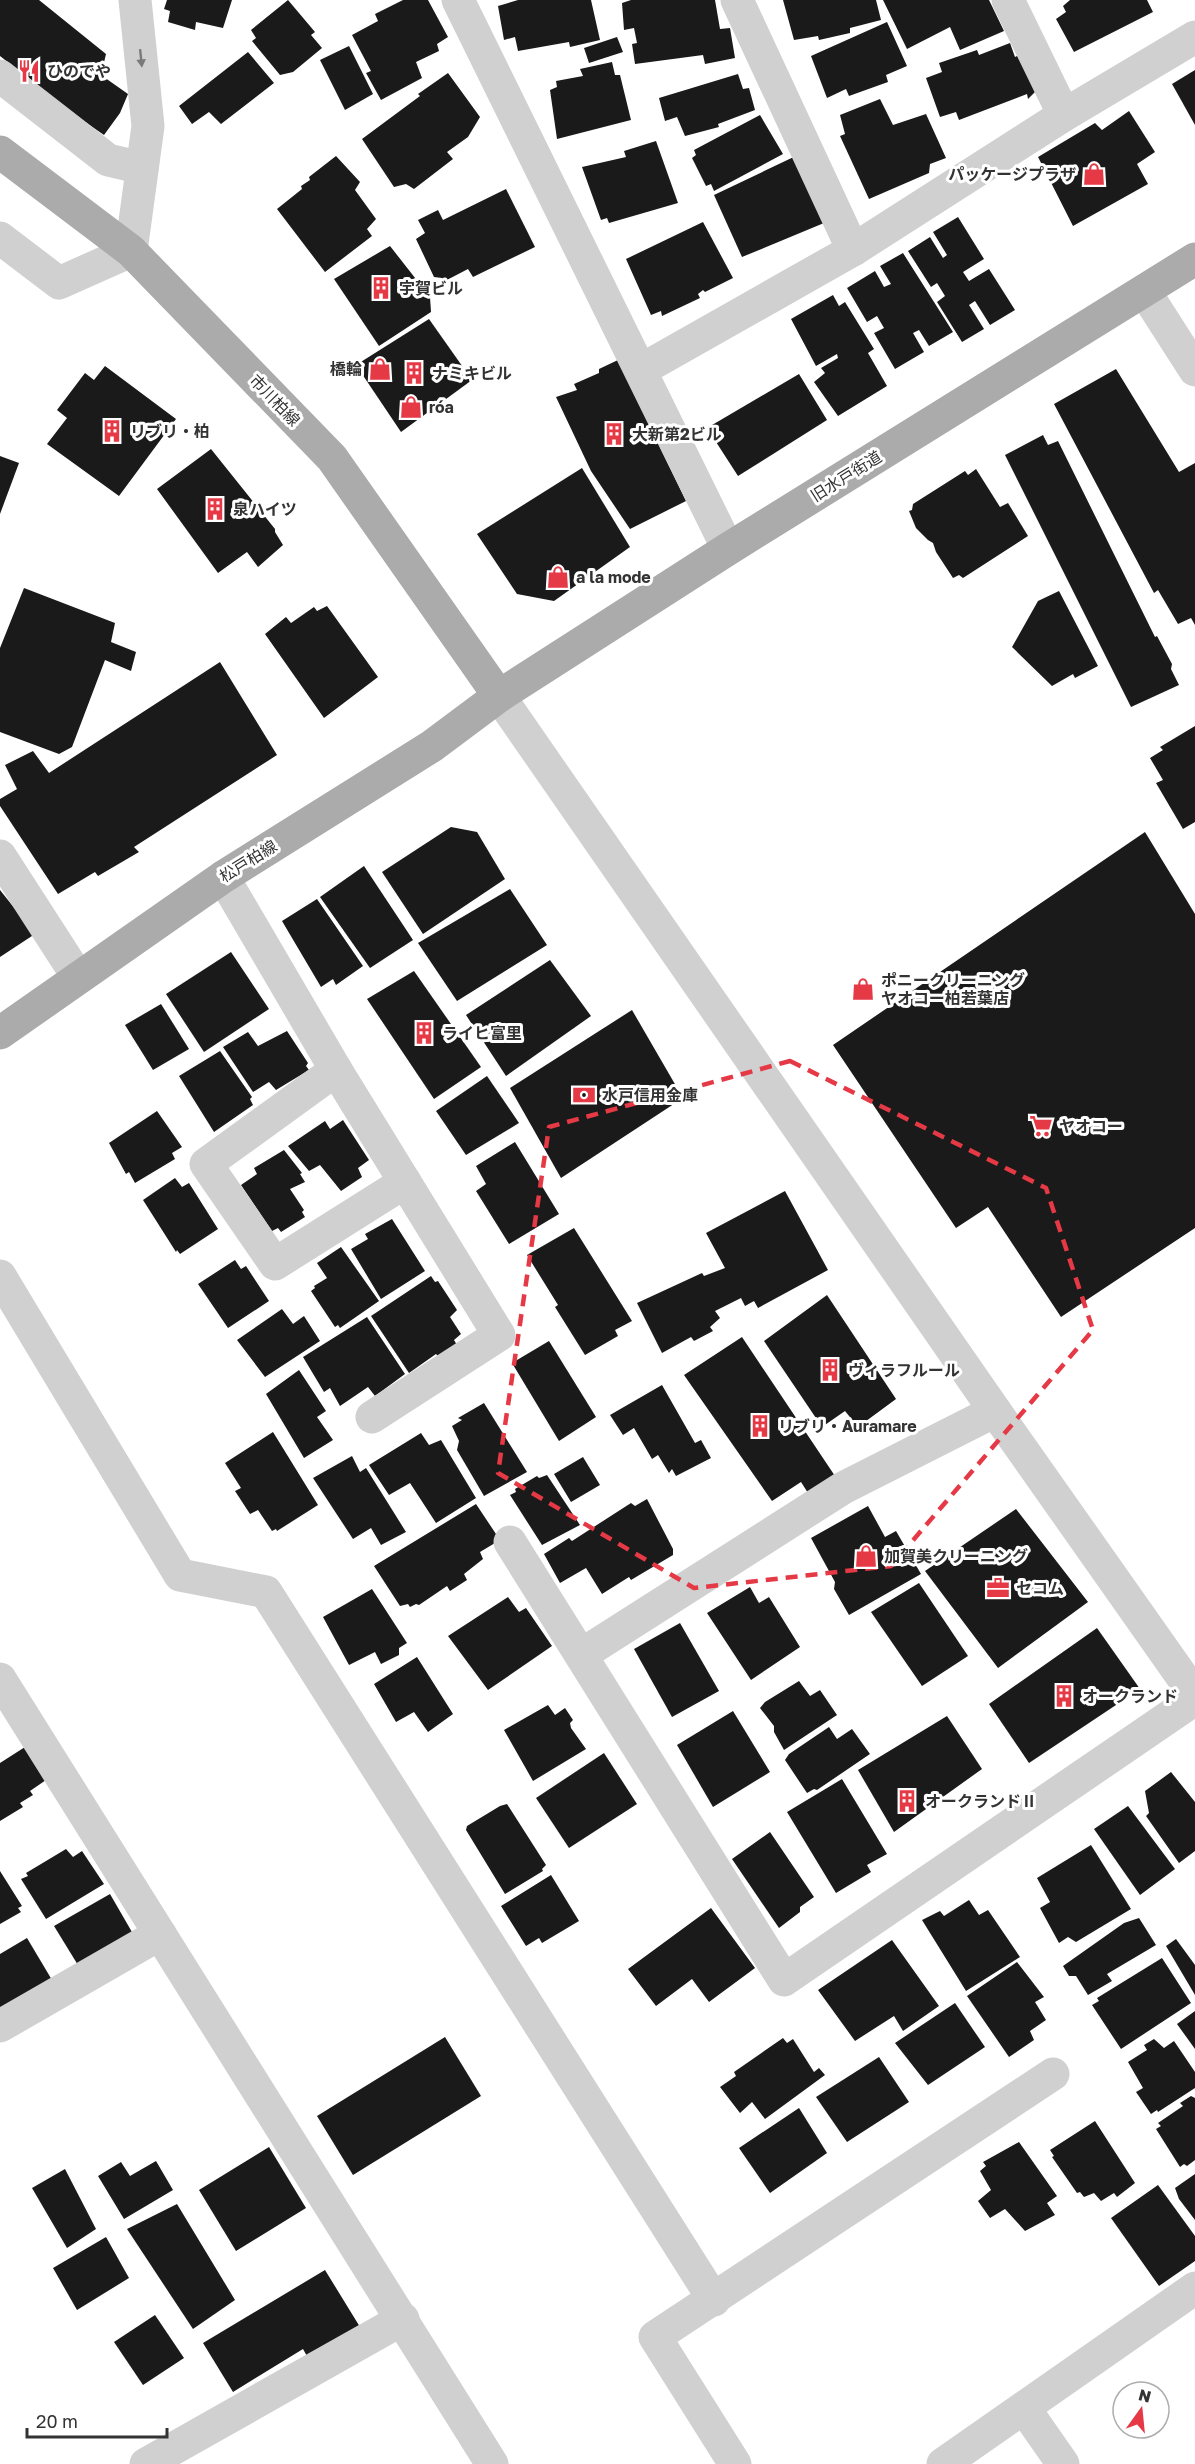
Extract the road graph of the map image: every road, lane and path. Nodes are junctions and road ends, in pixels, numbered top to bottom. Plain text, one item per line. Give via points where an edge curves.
1 (135, 0) edge
2 (458, 0) edge
3 (737, 0) edge
4 (1008, 0) edge
5 (1195, 37) edge
6 (0, 76) edge
7 (1064, 115) junction
8 (0, 152) edge
9 (142, 168) junction
10 (0, 238) edge
11 (853, 250) junction
12 (131, 251) junction
13 (1195, 259) edge
14 (1145, 292) junction
15 (641, 370) junction
16 (1195, 370) edge
17 (729, 549) junction
18 (499, 696) junction
19 (0, 856) edge
20 (223, 877) junction
21 (78, 977) junction
22 (0, 1033) edge
23 (336, 1070) junction
24 (405, 1182) junction
25 (0, 1276) edge
26 (995, 1411) junction
27 (372, 1417) dead end
28 (510, 1542) dead end
29 (581, 1655) junction
30 (0, 1679) edge
31 (1195, 1697) edge
32 (160, 1934) junction
33 (0, 2026) edge
34 (1053, 2074) dead end
35 (1195, 2288) edge
36 (714, 2300) junction
37 (403, 2319) junction
38 (1024, 2408) junction
39 (146, 2464) edge
40 (492, 2464) edge
41 (735, 2464) edge
42 (943, 2464) edge
43 (1063, 2464) edge

1 -> 9 street via 148,126
2 - 15 street
3 - 11 street
4 - 7 street
5 - 7 street
6 - 9 street via 108,160
7 - 11 street
8 - 12 main road, 市川柏線
9 - 12 street
10 - 12 street via 59,283
11 - 15 street
12 - 18 main road, 市川柏線 via 332,458
13 - 14 main road, 旧水戸街道
14 - 16 street
14 - 17 main road, 旧水戸街道
15 - 17 street
17 - 18 main road, 旧水戸街道
18 - 20 main road, 松戸柏線 via 432,746
18 - 26 street
19 - 21 street
20 - 21 main road, 松戸柏線
20 - 23 street
21 - 22 main road, 松戸柏線
23 - 24 street
23 - 24 street via 206,1164 275,1264
24 - 27 street via 499,1335
25 - 36 street via 180,1575 266,1592
26 - 29 street via 843,1488
26 - 31 street
28 - 29 street
29 - 31 street via 784,1980
30 - 32 street
32 - 33 street
32 - 37 street
34 - 36 street
35 - 38 street
36 - 41 street via 655,2337
37 - 39 street
37 - 40 street
38 - 42 street
38 - 43 street

